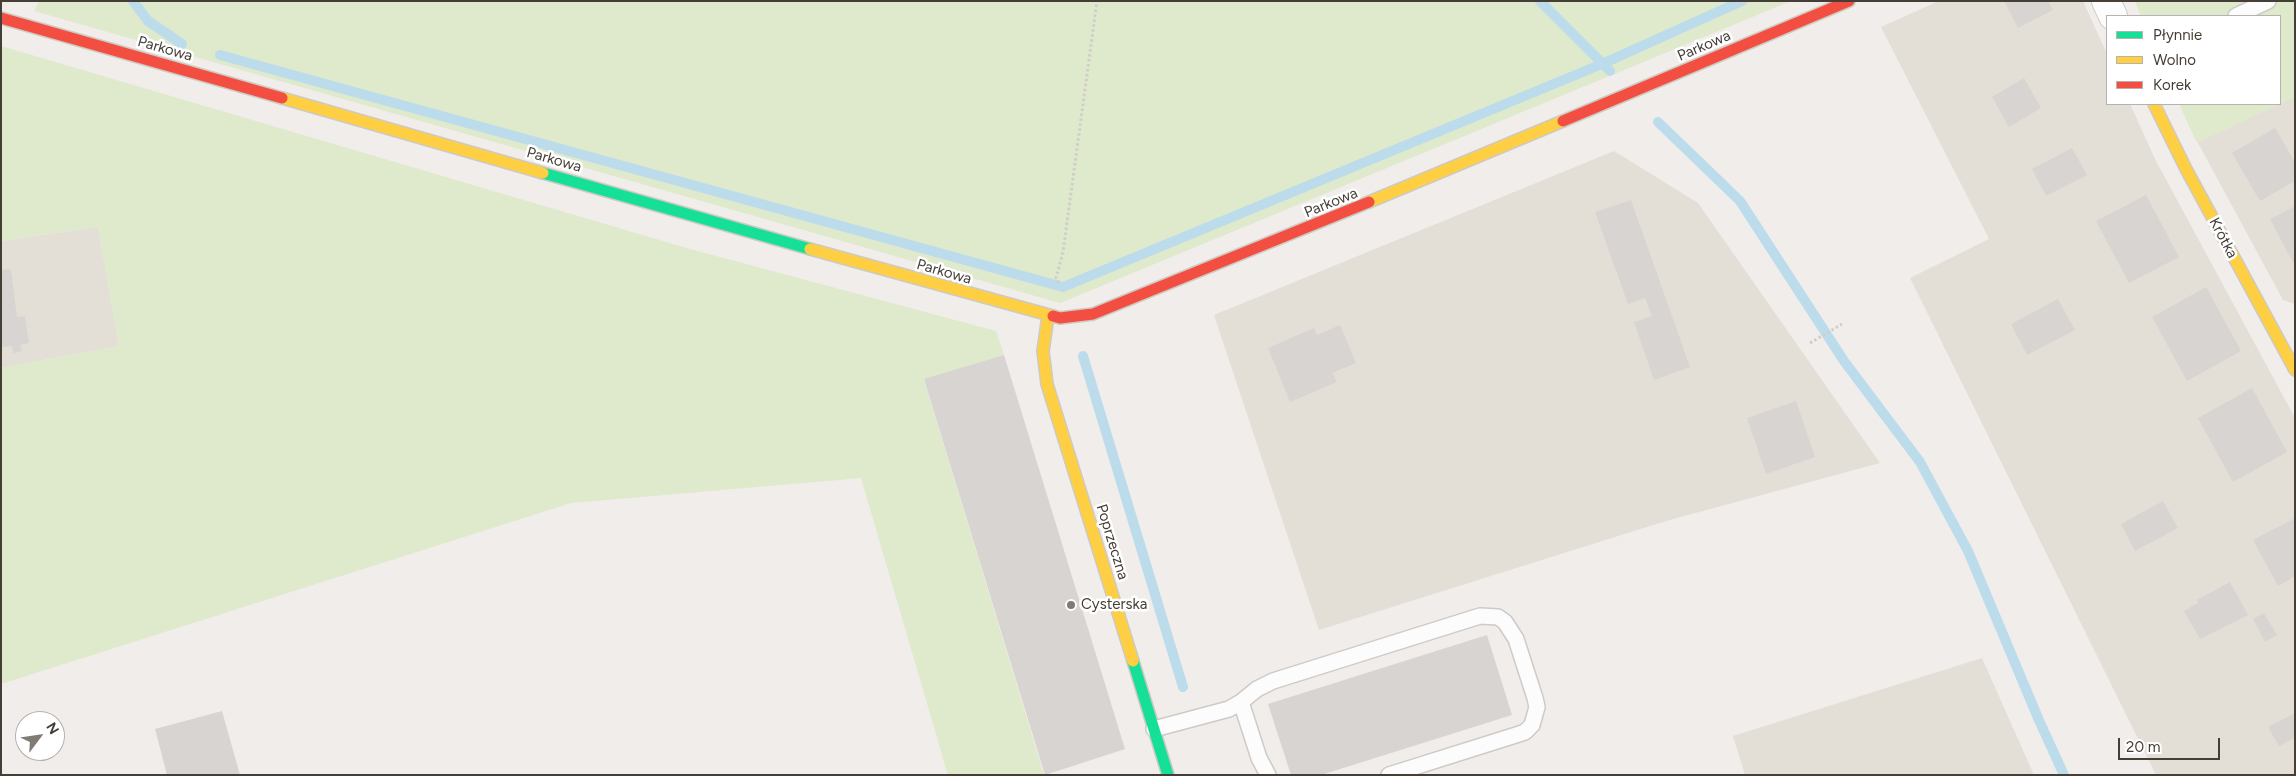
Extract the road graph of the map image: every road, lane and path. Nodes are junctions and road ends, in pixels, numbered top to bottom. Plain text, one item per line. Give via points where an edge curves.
1 (1097, 1) edge
2 (1849, 1) edge
3 (2106, 1) edge
4 (2268, 1) edge
5 (2113, 15) edge
6 (2238, 15) edge
7 (1, 18) edge
8 (2154, 105) edge
9 (1063, 286) dead end
10 (1048, 316) junction
11 (1842, 324) dead end
12 (1810, 343) dead end
13 (2291, 355) edge
14 (1241, 702) junction
15 (1154, 729) junction
16 (1168, 775) edge
17 (1268, 775) edge
18 (1389, 775) edge

1 - 9 path via 1063,252 1056,278
2 - 10 street, Parkowa via 1126,302 1080,316
3 - 5 street
4 - 6 lane
7 - 10 street, Parkowa
8 - 13 street, Krótka via 2186,168
10 - 15 street, Poprzeczna via 1043,351 1047,384
11 - 12 path
14 - 15 lane via 1229,709
14 - 17 lane via 1259,758
14 - 18 lane via 1273,681 1480,616 1498,617 1505,622 1516,639 1535,698 1537,707 1532,725 1525,732
15 - 16 street, Poprzeczna

